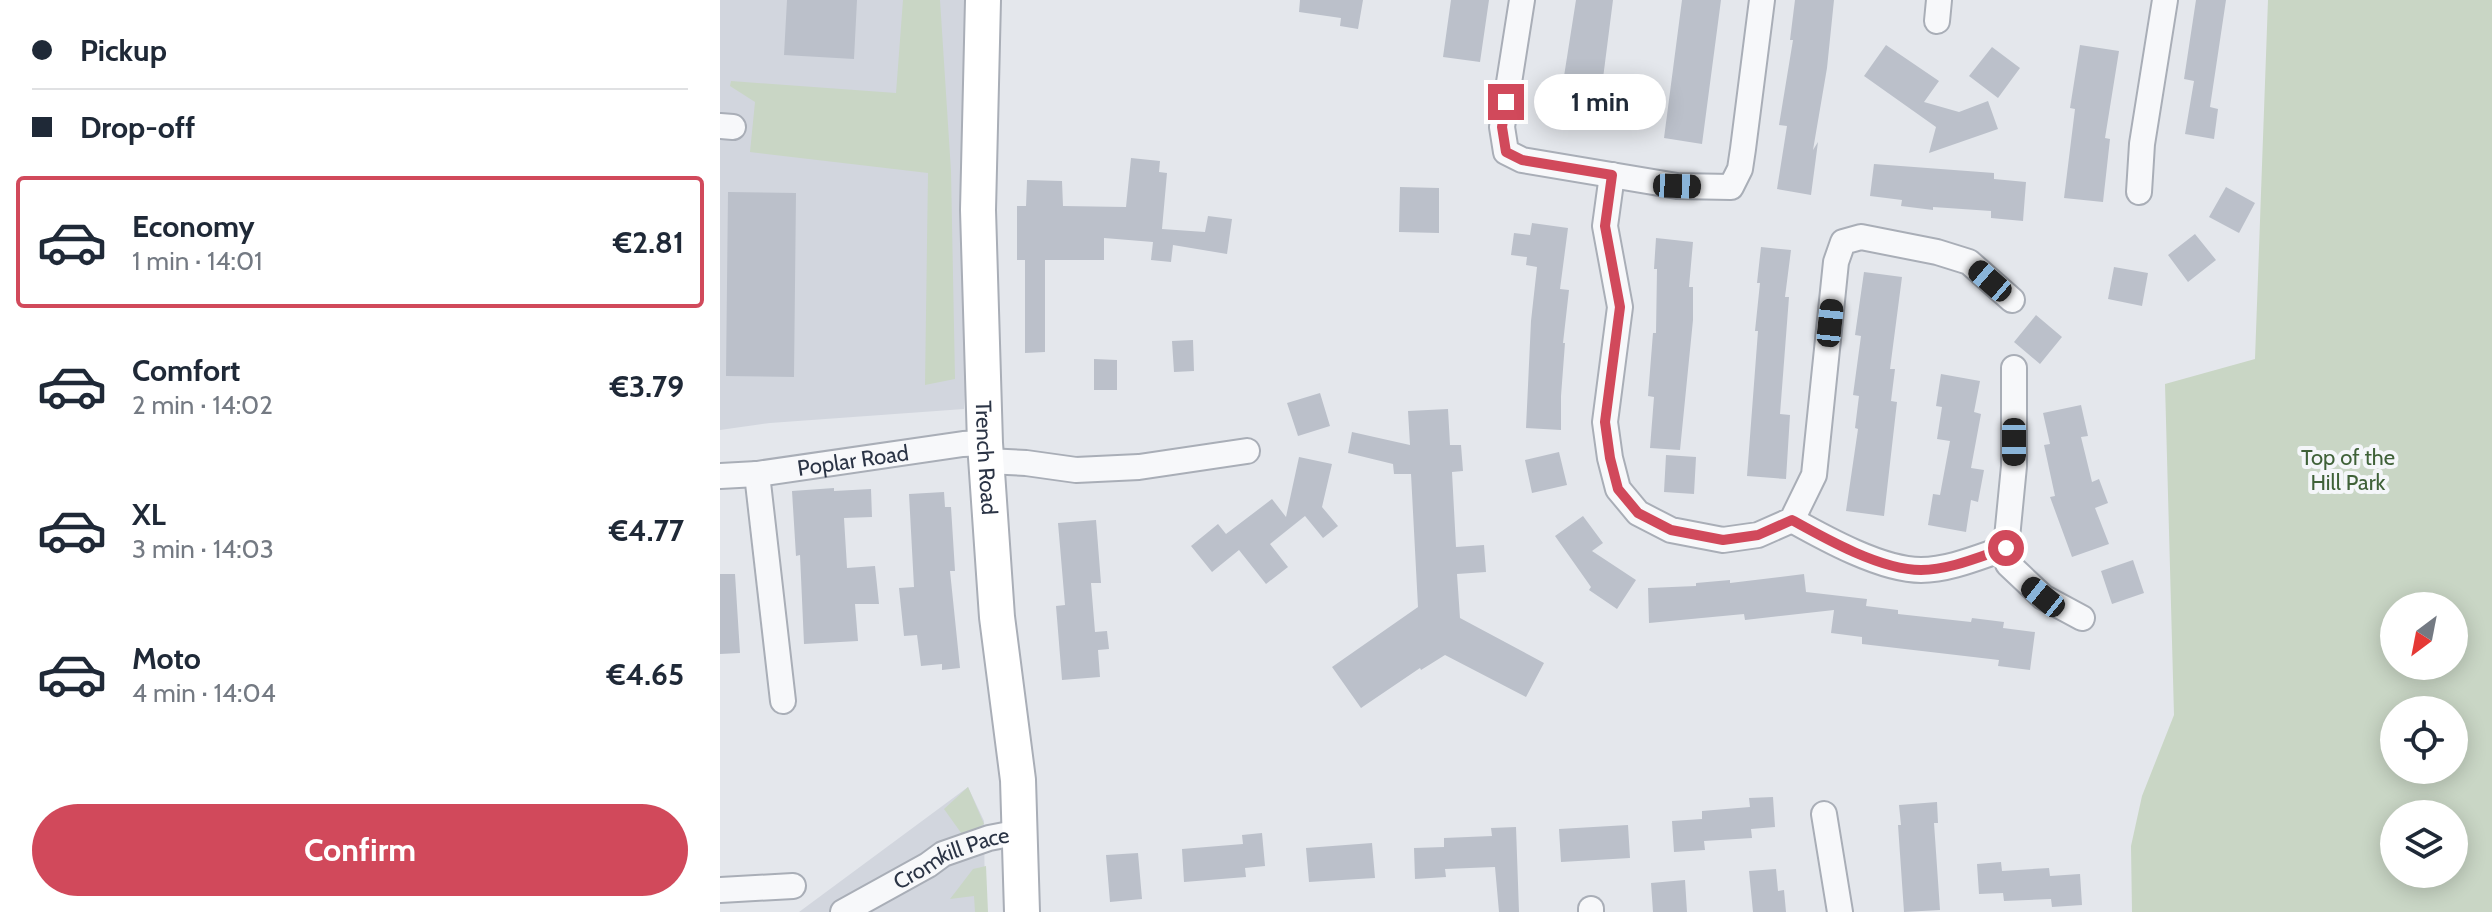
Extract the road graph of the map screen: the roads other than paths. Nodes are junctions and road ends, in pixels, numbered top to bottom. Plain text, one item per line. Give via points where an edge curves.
1 (983, 0) edge
2 (1522, 0) edge
3 (1762, 0) edge
4 (2165, 0) edge
5 (1612, 175) junction
6 (2139, 192) dead end
7 (2012, 300) dead end
8 (2014, 368) dead end
9 (1247, 451) dead end
10 (986, 452) junction
11 (757, 474) junction
12 (720, 476) edge
13 (1792, 520) junction
14 (2006, 548) junction
15 (2082, 618) dead end
16 (783, 701) dead end
17 (1824, 814) dead end
18 (1020, 832) junction
19 (793, 886) dead end
20 (720, 890) edge
21 (843, 912) edge
22 (1022, 912) edge
23 (1840, 912) edge

1 - 10 street, Trench Road via 978,210
2 - 5 street via 1502,127 1506,152 1522,160
3 - 5 street via 1740,169 1731,187 1677,186
4 - 6 street
5 - 13 street via 1605,226 1620,307 1605,422 1618,489 1638,513 1671,530 1723,540 1758,535
7 - 13 street via 1969,262 1861,237 1843,242 1836,262 1814,475
8 - 14 street via 2014,466
9 - 10 street, Poplar Road via 1076,470
10 - 11 street, Poplar Road via 963,444
10 - 18 street, Trench Road
11 - 12 street, Poplar Road
11 - 16 street
13 - 14 street via 1880,562 1920,570
14 - 15 street via 2008,564 2027,583
17 - 23 street
18 - 21 street, Cromkill Pace via 943,854
18 - 22 street, Trench Road
19 - 20 street

